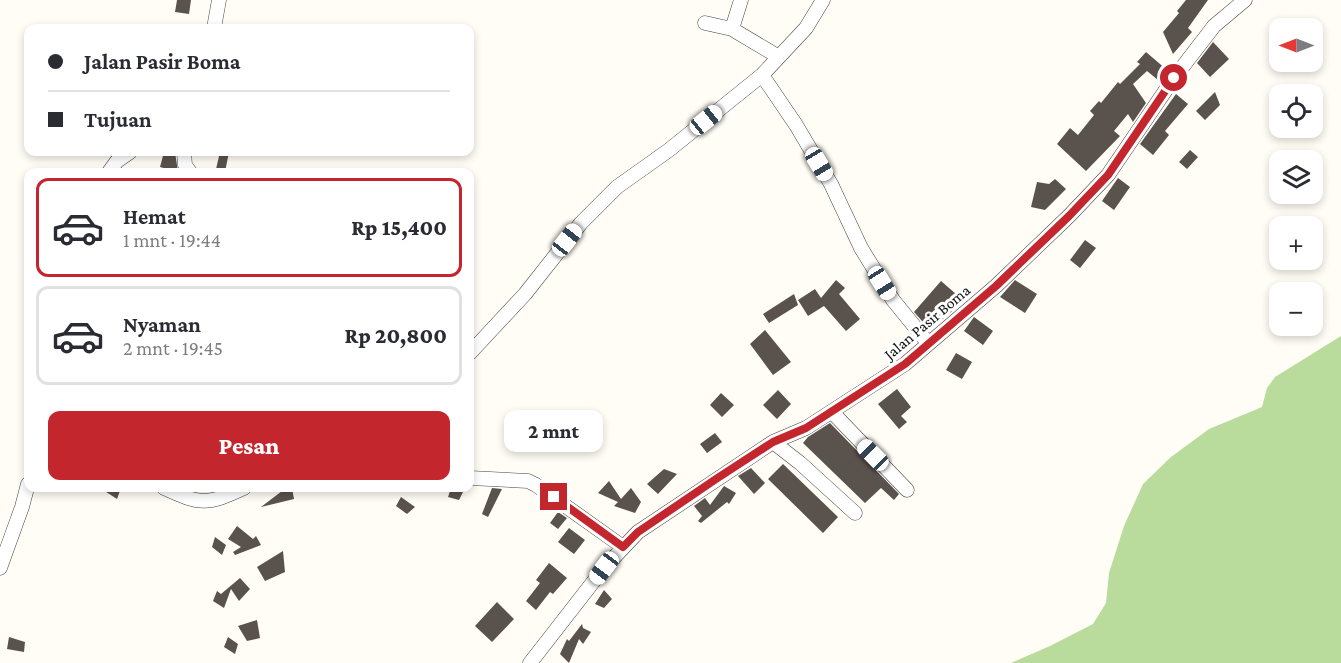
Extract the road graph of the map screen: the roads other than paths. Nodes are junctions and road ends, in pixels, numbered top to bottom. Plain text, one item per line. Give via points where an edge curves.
1 (219, 0) edge
2 (741, 0) edge
3 (823, 0) edge
4 (1245, 0) edge
5 (705, 23) dead end
6 (215, 24) edge
7 (732, 29) junction
8 (779, 57) junction
9 (762, 75) junction
10 (124, 156) edge
11 (113, 168) edge
12 (928, 343) junction
13 (474, 349) edge
14 (832, 412) junction
15 (773, 442) junction
16 (474, 478) edge
17 (907, 489) dead end
18 (26, 492) edge
19 (173, 492) edge
20 (235, 492) edge
21 (855, 513) dead end
22 (623, 547) junction
23 (0, 568) edge
24 (530, 663) edge

1 - 6 street
2 - 7 street
3 - 8 street via 806,28
4 - 12 street, Jalan Pasir Boma via 1208,33 1108,175 996,286
5 - 7 street
7 - 8 street
8 - 9 street
9 - 12 street via 831,184 861,248 893,300
9 - 13 street via 617,187 581,223 525,294
10 - 11 street
12 - 14 street, Jalan Pasir Boma via 905,364
14 - 15 street, Jalan Pasir Boma
14 - 17 street
15 - 21 street
15 - 22 street, Jalan Pasir Boma via 638,532
16 - 22 street via 528,481
18 - 23 street
19 - 20 street via 199,502
22 - 24 street, Jalan Pasir Boma

